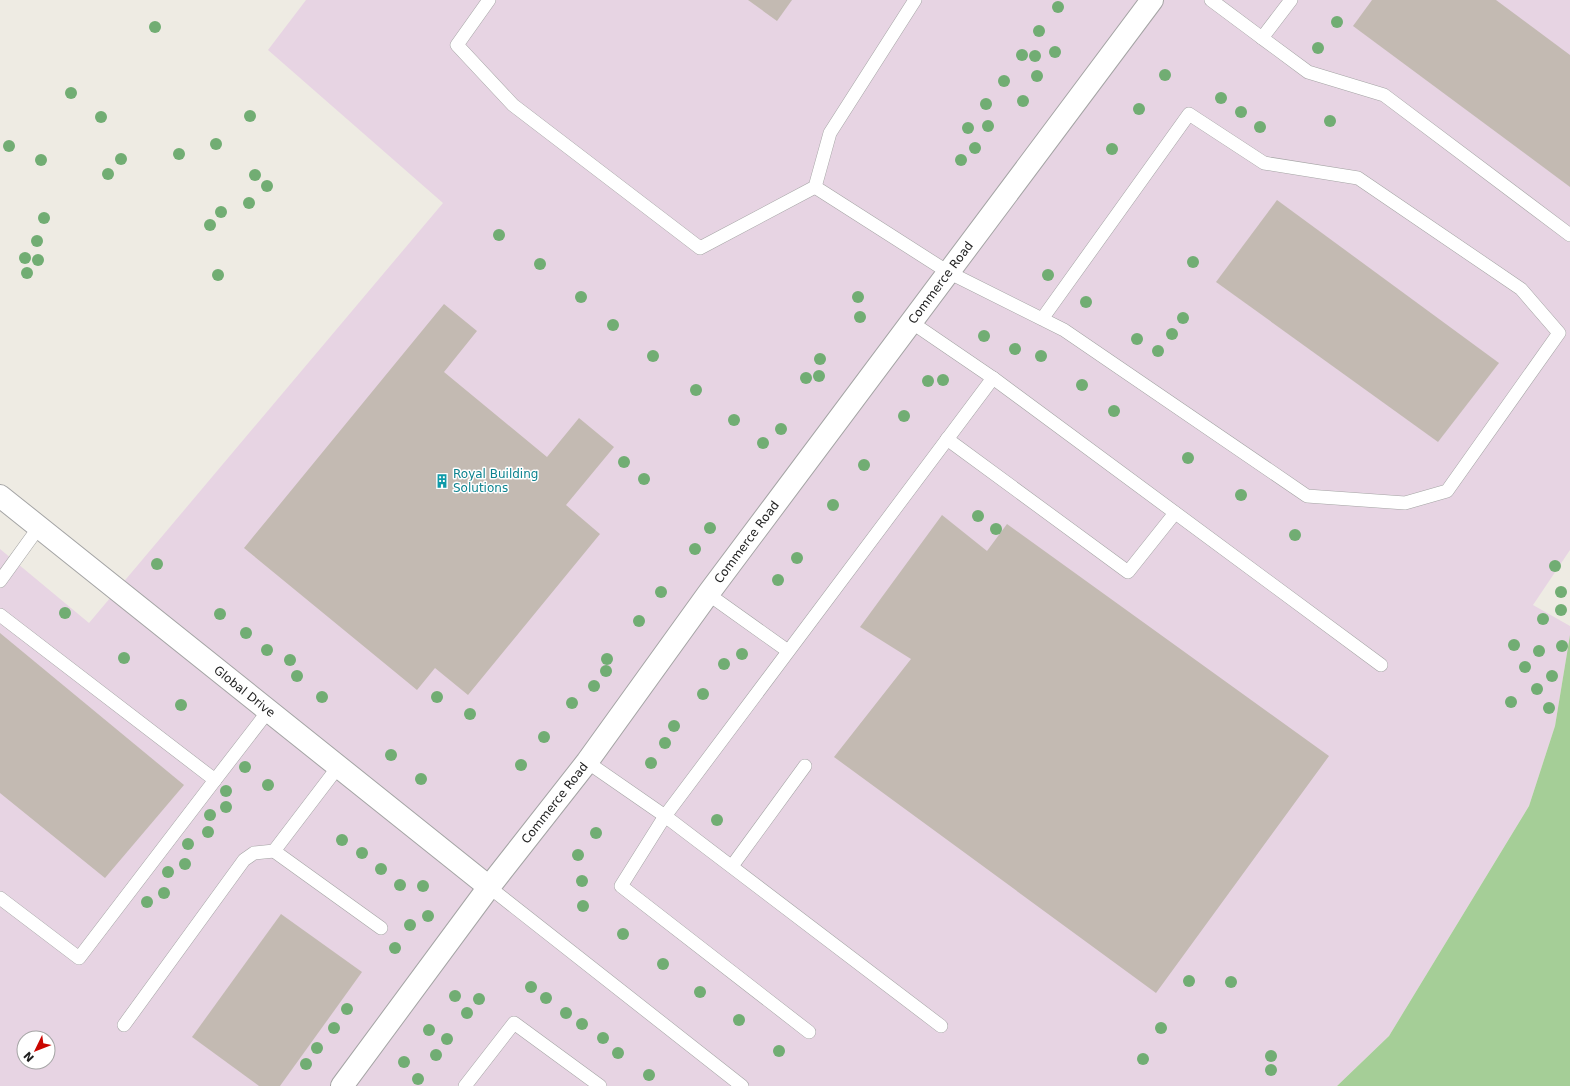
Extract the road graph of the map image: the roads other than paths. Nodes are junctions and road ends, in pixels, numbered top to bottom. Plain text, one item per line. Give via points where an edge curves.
1 (489, 0) edge
2 (915, 0) edge
3 (1152, 0) edge
4 (1211, 0) edge
5 (1291, 0) edge
6 (1262, 38) junction
7 (815, 187) junction
8 (1570, 235) edge
9 (948, 272) junction
10 (1042, 319) junction
11 (911, 322) junction
12 (993, 378) junction
13 (948, 439) junction
14 (0, 496) edge
15 (1175, 513) junction
16 (39, 527) junction
17 (0, 581) edge
18 (708, 594) junction
19 (0, 615) edge
20 (788, 652) junction
21 (1381, 665) dead end
22 (269, 710) junction
23 (587, 762) junction
24 (804, 766) dead end
25 (338, 767) junction
26 (215, 780) junction
27 (665, 816) junction
28 (274, 851) junction
29 (732, 866) junction
30 (489, 886) junction
31 (0, 898) edge
32 (381, 928) dead end
33 (124, 1025) dead end
34 (941, 1026) dead end
35 (809, 1032) dead end
36 (342, 1086) edge
37 (465, 1086) edge
38 (600, 1086) edge
39 (742, 1086) edge

1 - 7 lane via 457,45 513,105 700,248
2 - 7 lane via 830,134
3 - 9 street, Commerce Road
4 - 6 lane
5 - 6 lane
6 - 8 lane via 1308,72 1384,95
7 - 9 lane
9 - 10 lane
9 - 11 street, Commerce Road
10 - 10 lane via 1064,330 1307,496 1405,502 1447,491 1560,333 1521,289 1358,178 1264,163 1189,114
11 - 12 lane
11 - 18 street, Commerce Road
12 - 13 lane
12 - 15 lane
13 - 15 lane via 1128,572
13 - 20 lane
14 - 16 street, Global Drive
15 - 21 lane
16 - 17 lane
16 - 22 street, Global Drive
18 - 20 lane
18 - 23 street, Commerce Road
19 - 26 lane
20 - 27 lane
22 - 25 street, Global Drive
22 - 26 lane
23 - 27 lane
23 - 30 street, Commerce Road
24 - 29 lane
25 - 28 lane
25 - 30 street, Global Drive
26 - 31 lane via 79,958
27 - 29 lane
27 - 35 lane via 621,886
28 - 32 lane
28 - 33 lane via 254,852 244,860
29 - 34 lane
30 - 36 street, Commerce Road
30 - 39 lane
37 - 38 lane via 514,1023

